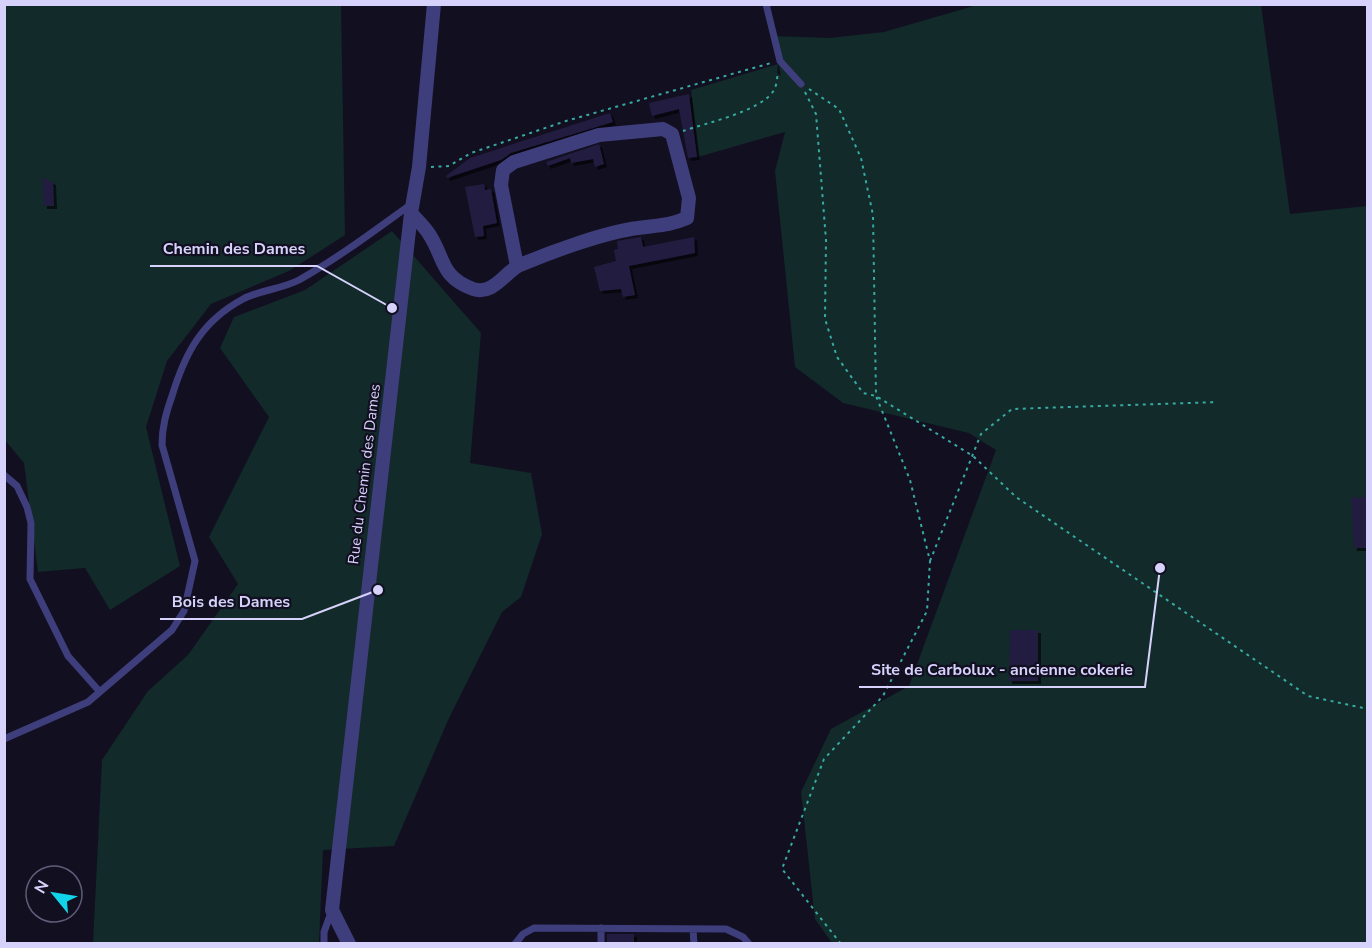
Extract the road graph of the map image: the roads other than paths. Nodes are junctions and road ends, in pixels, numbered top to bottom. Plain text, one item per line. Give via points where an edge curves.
1 (434, 4) edge
2 (766, 4) edge
3 (801, 84) road end
4 (412, 208) junction
5 (517, 266) junction
6 (4, 476) edge
7 (100, 692) junction
8 (4, 739) edge
9 (332, 910) junction
10 (601, 928) junction
11 (693, 929) junction
12 (324, 944) edge
13 (349, 944) edge
14 (515, 944) edge
15 (601, 944) edge
16 (694, 944) edge
17 (749, 944) edge

1 - 4 street, Rue du Chemin des Dames
2 - 3 lane via 780,61
4 - 5 street via 429,234 444,270 459,283 476,290 489,288
4 - 7 lane via 296,282 246,298 222,311 197,336 182,362 162,427 162,445 195,561 192,583 184,611 172,630
4 - 9 street, Rue du Chemin des Dames
5 - 5 street via 501,185 503,170 514,162 599,135 663,129 672,134 689,198 687,218 667,227 637,228 592,240
6 - 7 lane via 17,486 27,507 31,523 30,579 68,656
7 - 8 lane via 88,702
9 - 12 lane
9 - 13 street
10 - 11 lane
10 - 14 lane via 534,928
10 - 15 lane
11 - 16 lane
11 - 17 lane via 726,929

